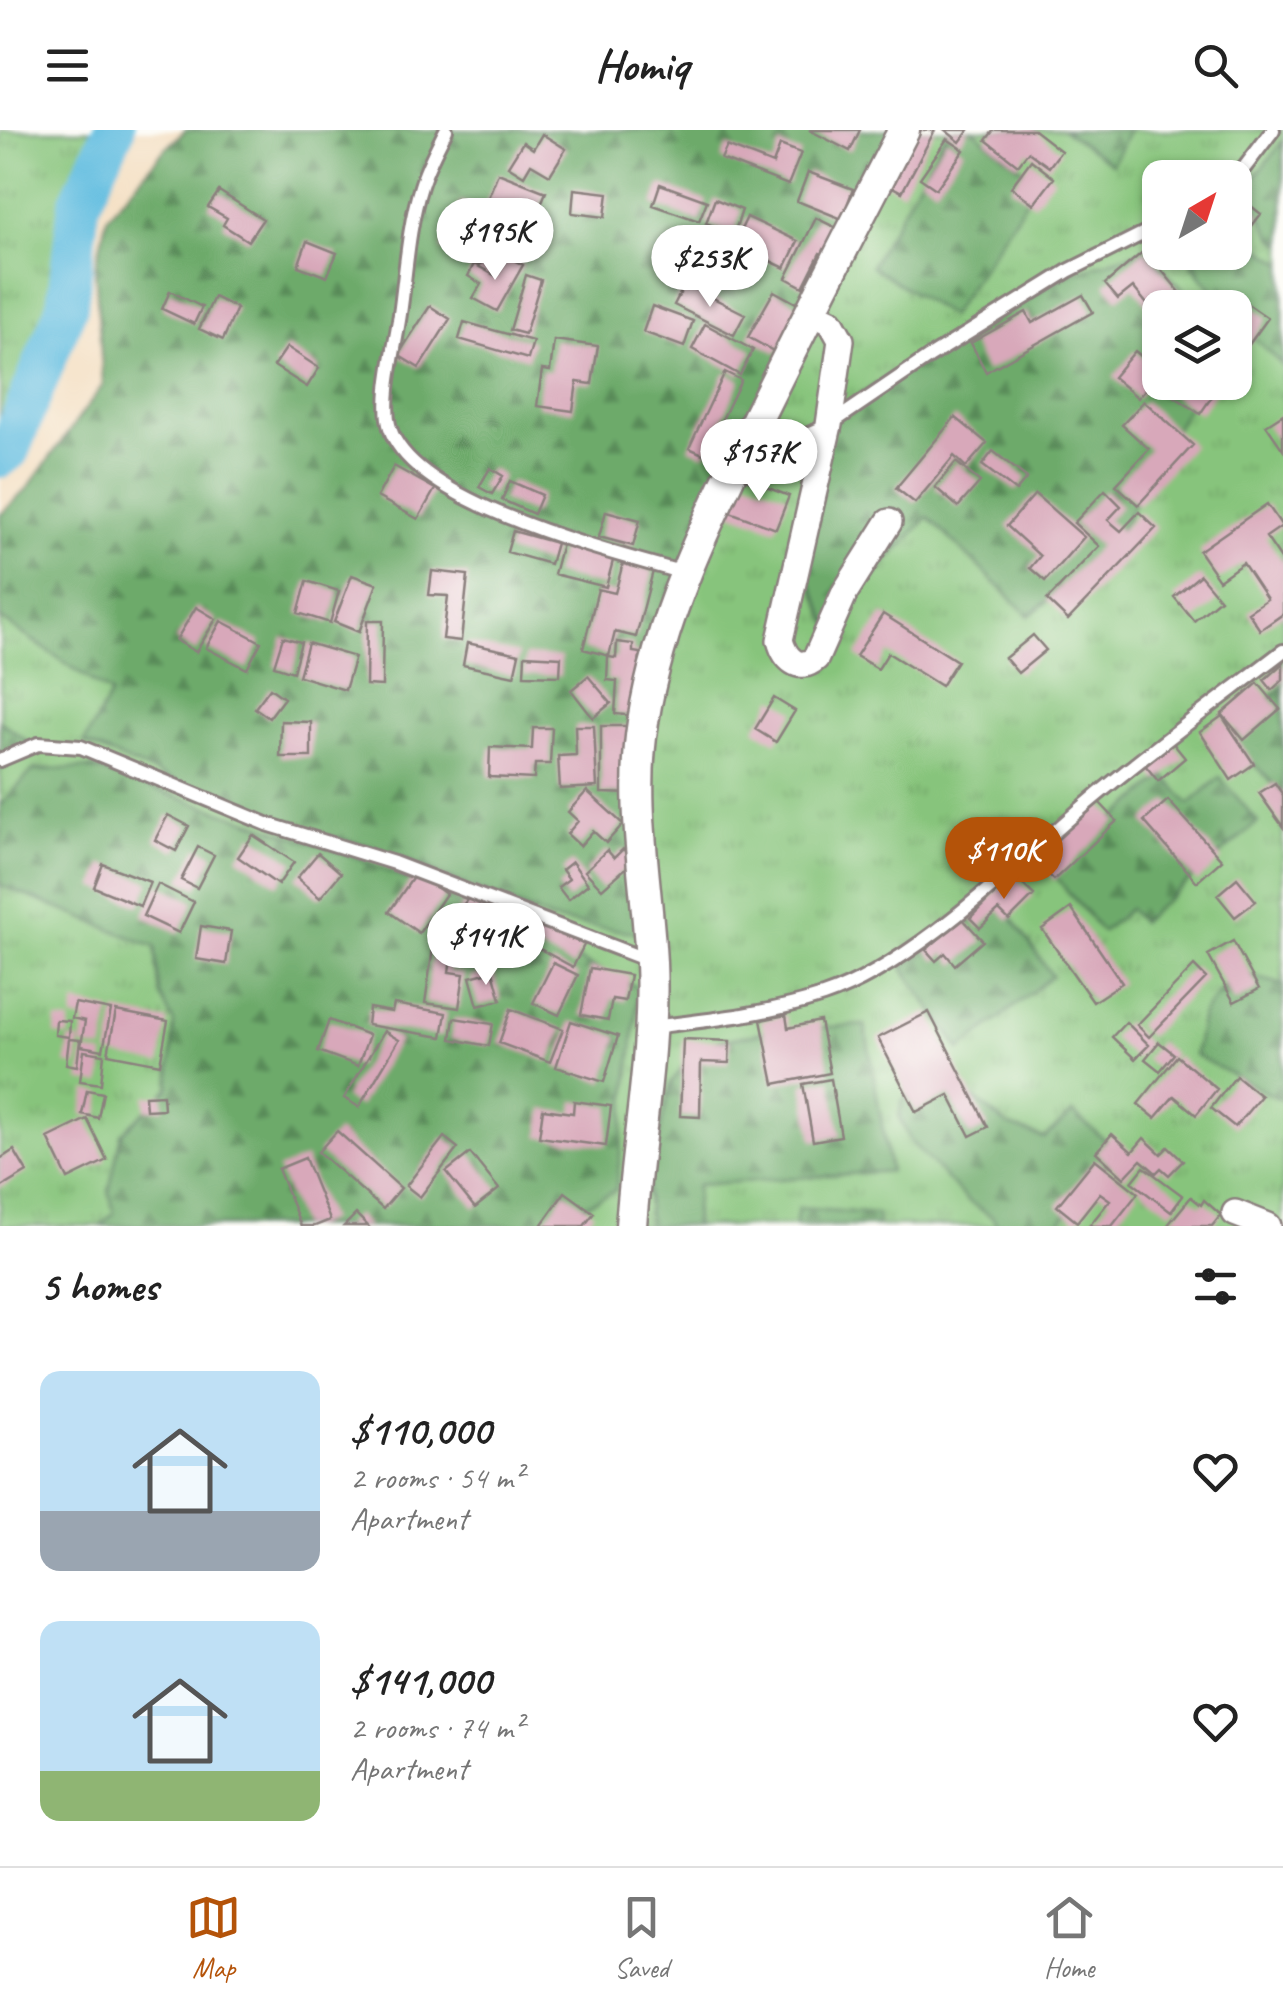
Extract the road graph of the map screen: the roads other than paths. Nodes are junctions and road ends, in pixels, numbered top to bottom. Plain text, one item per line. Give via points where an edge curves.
1 (446, 130) edge
2 (904, 130) edge
3 (1273, 130) edge
4 (1250, 160) edge
5 (1142, 233) edge
6 (810, 312) junction
7 (829, 425) junction
8 (734, 466) junction
9 (889, 522) dead end
10 (686, 574) junction
11 (1283, 651) edge
12 (0, 760) edge
13 (651, 962) junction
14 (652, 1028) junction
15 (1235, 1213) dead end
16 (628, 1225) edge
17 (1268, 1226) edge

1 - 10 lane via 422,181 413,221 388,404 393,436 425,472 493,510
2 - 6 street
3 - 4 lane
5 - 7 lane via 1068,271
6 - 7 street via 830,322 841,340
6 - 8 street
7 - 8 lane
7 - 9 street via 780,640 789,660 799,665 816,658 845,592
8 - 10 street
10 - 13 street via 642,726 640,855
11 - 14 lane via 887,964 826,995 754,1014
12 - 13 lane via 38,744 80,747 267,824 394,863
13 - 14 street
14 - 16 street
15 - 17 street

